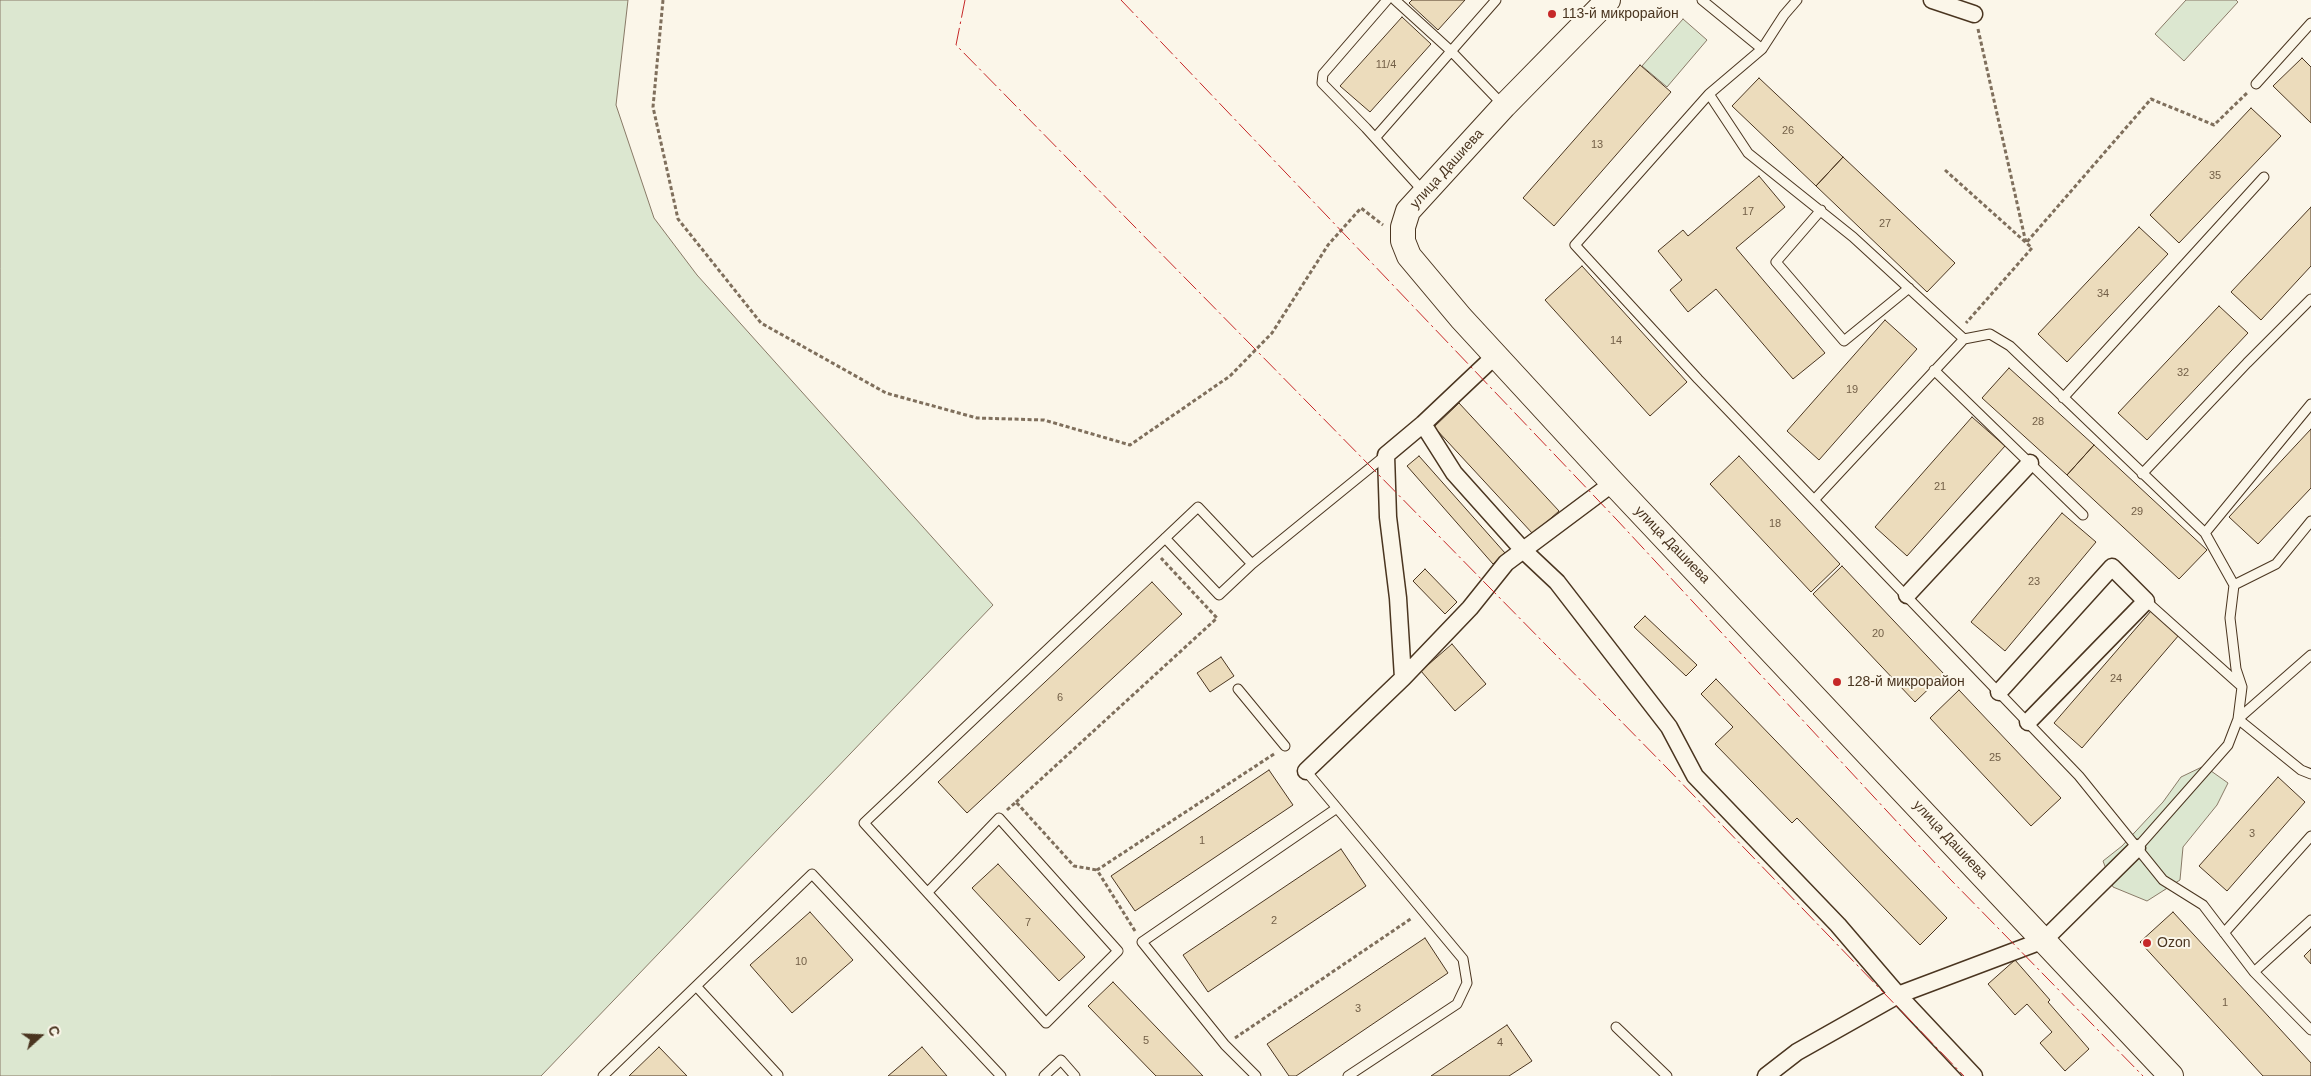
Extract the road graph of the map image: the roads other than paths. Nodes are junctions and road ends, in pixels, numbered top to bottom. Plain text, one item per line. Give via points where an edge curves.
1 (1388, 0) edge
2 (1395, 0) edge
3 (1496, 0) edge
4 (1608, 0) edge
5 (1702, 0) edge
6 (1797, 0) edge
7 (1932, 0) edge
8 (1974, 14) road end
9 (2310, 24) edge
10 (1762, 49) junction
11 (1451, 51) junction
12 (2256, 84) road end
13 (1709, 94) junction
14 (1504, 106) junction
15 (1375, 138) junction
16 (2264, 177) dead end
17 (1424, 192) junction
18 (1821, 210) junction
19 (1909, 288) junction
20 (2311, 299) edge
21 (1960, 336) junction
22 (1496, 355) junction
23 (1934, 370) junction
24 (2063, 398) junction
25 (2311, 404) edge
26 (1423, 424) junction
27 (1386, 456) junction
28 (2030, 463) junction
29 (2142, 474) junction
30 (1613, 483) junction
31 (1815, 499) junction
32 (2083, 515) dead end
33 (2311, 522) edge
34 (2205, 533) junction
35 (1165, 538) junction
36 (1523, 550) junction
37 (1252, 564) junction
38 (2234, 585) junction
39 (1906, 595) junction
40 (2146, 601) junction
41 (2311, 655) edge
42 (1403, 678) junction
43 (2242, 687) junction
44 (1238, 690) dead end
45 (1999, 692) junction
46 (2238, 719) junction
47 (2028, 722) junction
48 (1286, 746) road end
49 (1306, 771) joint
50 (2311, 774) edge
51 (1337, 808) junction
52 (2311, 836) edge
53 (2136, 848) junction
54 (928, 892) junction
55 (2311, 920) edge
56 (2224, 933) junction
57 (2044, 940) junction
58 (2254, 972) junction
59 (696, 986) junction
60 (1898, 995) junction
61 (1616, 1027) dead end
62 (2311, 1030) edge
63 (778, 1075) edge
64 (603, 1076) edge
65 (1001, 1076) edge
66 (1044, 1076) edge
67 (1075, 1076) edge
68 (1256, 1076) edge
69 (1348, 1076) edge
70 (1667, 1076) edge
71 (1766, 1076) edge
72 (1974, 1076) edge
73 (2171, 1076) edge

1 - 15 lane via 1323,74 1322,83
2 - 11 lane
3 - 11 lane
4 - 14 street, улица Дашиева
5 - 10 lane
6 - 10 lane
7 - 8 street
9 - 12 lane
10 - 13 lane
11 - 14 lane
11 - 15 lane
13 - 18 lane via 1748,152
13 - 31 lane via 1575,245 1698,379
14 - 17 street, улица Дашиева
15 - 17 lane
16 - 24 lane
17 - 22 street, улица Дашиева via 1408,211 1403,241 1419,270
18 - 19 lane
18 - 19 lane via 1776,262 1844,341
19 - 21 lane
20 - 29 lane
21 - 23 lane
21 - 24 lane via 1990,334 2010,346
22 - 26 street
22 - 30 street, улица Дашиева
23 - 28 lane
23 - 31 lane
24 - 29 lane
25 - 34 lane
26 - 27 street
26 - 36 street via 1454,473
27 - 37 lane
27 - 42 street via 1388,517
28 - 32 lane
28 - 39 street
29 - 34 lane
30 - 36 street
30 - 57 street, улица Дашиева
31 - 39 lane
33 - 38 lane via 2276,564
34 - 38 lane
35 - 37 lane via 1198,507
35 - 37 lane via 1219,595
35 - 54 lane via 864,824
36 - 42 street via 1506,563 1470,608
36 - 60 street via 1557,582 1669,728 1695,776 1838,925
38 - 43 lane via 2230,618 2236,669
39 - 45 lane
40 - 43 lane
40 - 45 street via 2112,568
40 - 47 street
41 - 46 lane
42 - 49 street
43 - 46 lane
44 - 48 lane
45 - 47 lane
46 - 50 lane via 2300,770
46 - 53 lane via 2228,745
47 - 53 lane via 2078,776
49 - 51 lane
51 - 68 lane via 1142,942 1225,1045
51 - 69 lane via 1463,960 1467,983 1457,1004
52 - 56 lane
53 - 56 lane via 2164,880 2203,906
53 - 57 street
54 - 54 lane via 999,818 1118,951 1046,1024
55 - 58 lane
56 - 58 lane
57 - 60 street
57 - 73 street, улица Дашиева
58 - 62 lane
59 - 63 lane
59 - 64 lane
59 - 65 lane via 812,874
60 - 71 street via 1797,1052
60 - 72 street
61 - 70 lane
66 - 67 lane via 1061,1060

